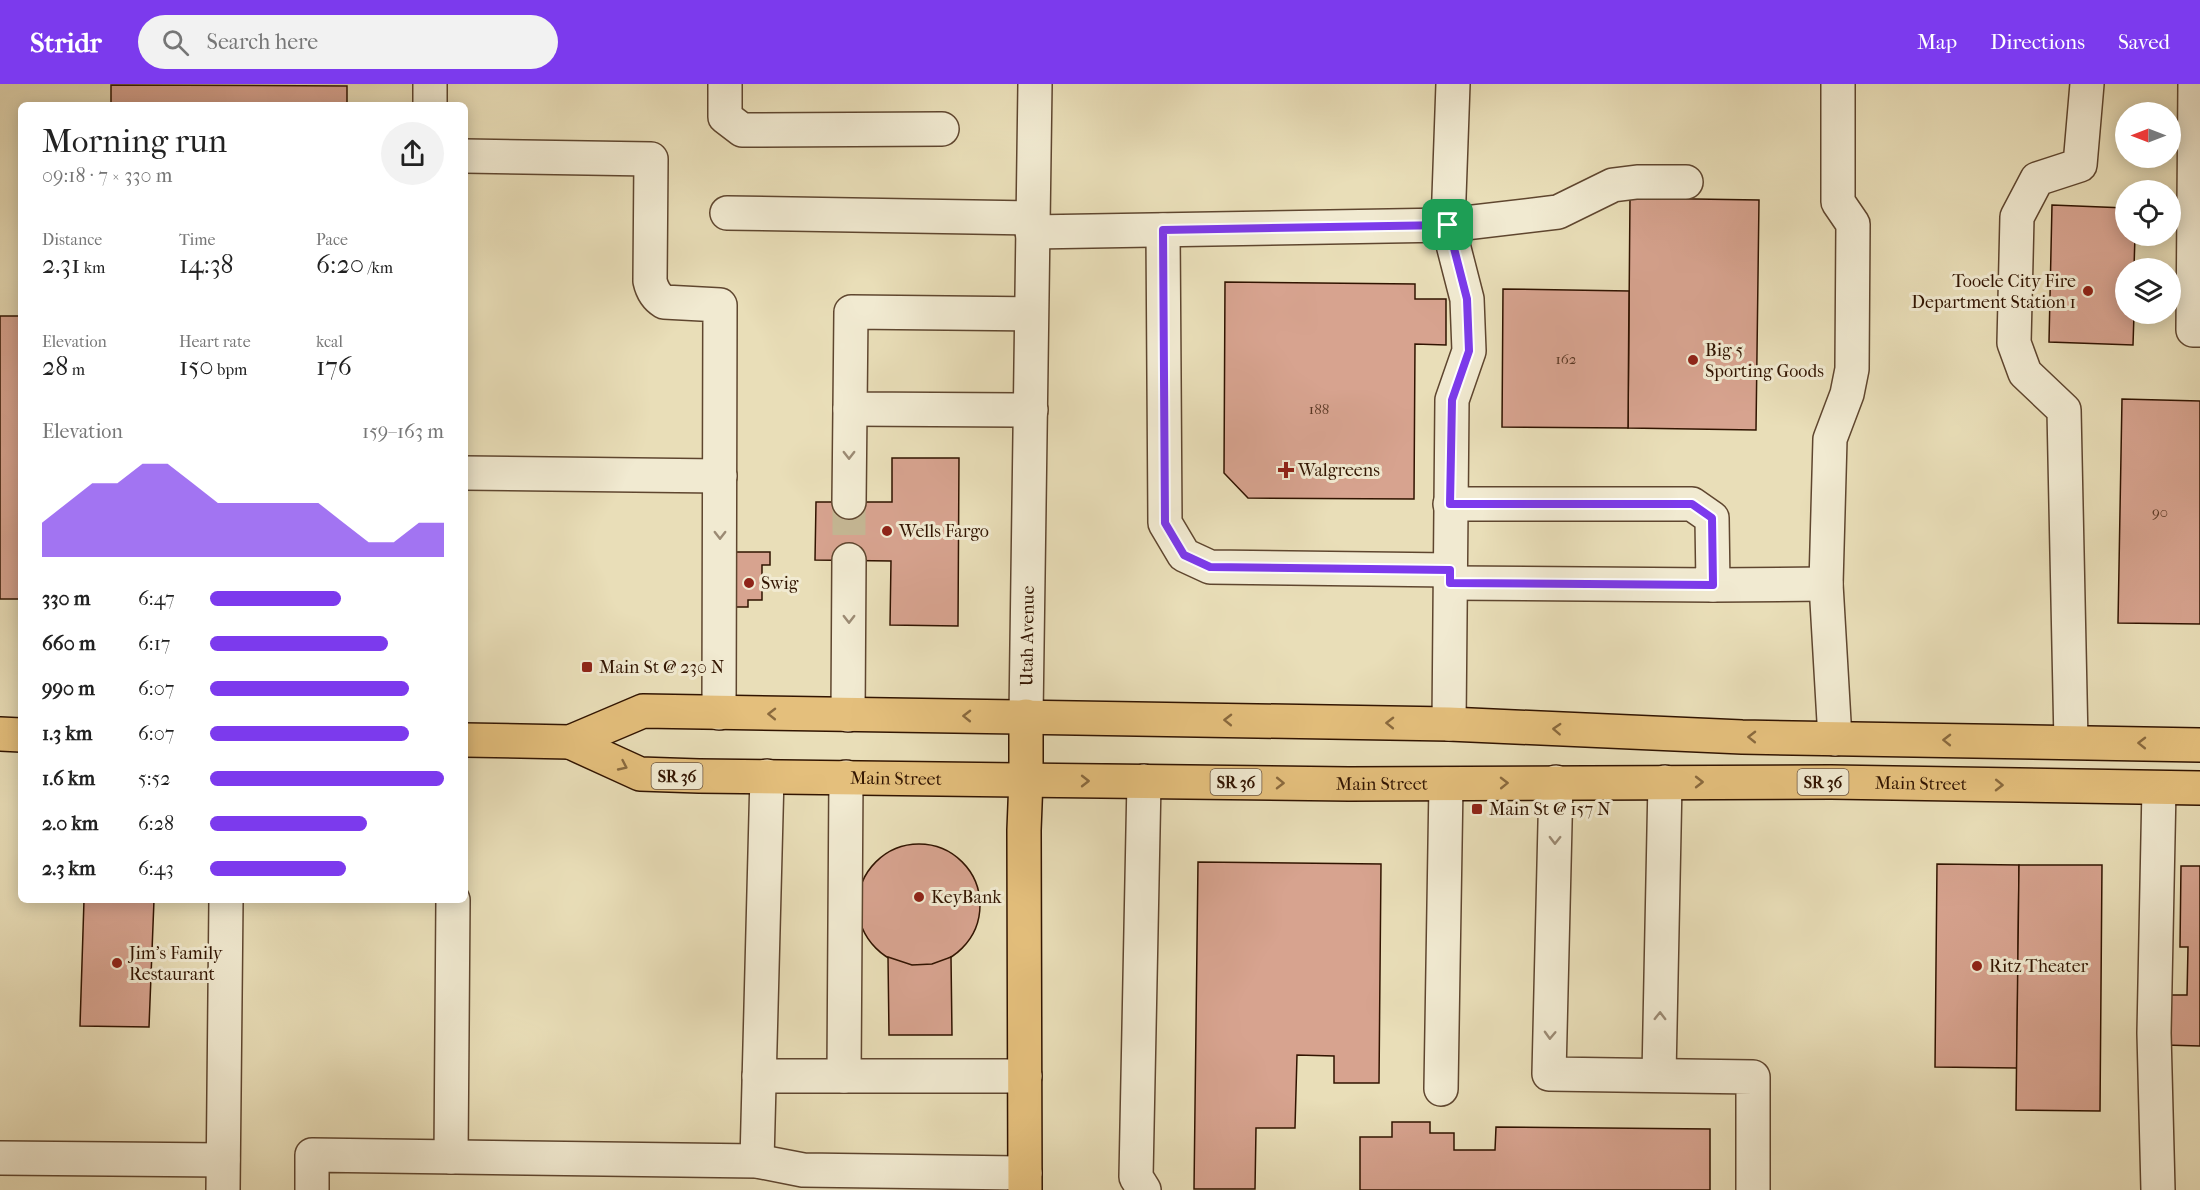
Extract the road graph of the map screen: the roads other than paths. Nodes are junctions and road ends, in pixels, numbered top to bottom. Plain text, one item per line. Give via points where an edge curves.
1 (430, 84) edge
2 (725, 84) edge
3 (1035, 84) edge
4 (1453, 84) edge
5 (1838, 84) edge
6 (2087, 84) edge
7 (2190, 84) edge
8 (2195, 84) edge
9 (2200, 84) edge
10 (430, 102) edge
11 (942, 129) dead end
12 (468, 156) edge
13 (1686, 182) dead end
14 (727, 213) dead end
15 (1032, 225) junction
16 (1448, 225) junction
17 (1163, 230) junction
18 (1031, 314) junction
19 (2200, 330) edge
20 (850, 409) junction
21 (1030, 410) junction
22 (468, 473) edge
23 (720, 476) junction
24 (849, 502) tunnel mouth
25 (1450, 504) junction
26 (849, 560) tunnel mouth
27 (1450, 577) junction
28 (1826, 584) junction
29 (1713, 585) junction
30 (719, 713) junction
31 (848, 715) junction
32 (1026, 716) junction
33 (1449, 724) junction
34 (0, 734) edge
35 (18, 735) edge
36 (1835, 739) junction
37 (468, 741) edge
38 (570, 742) junction
39 (2071, 742) junction
40 (2200, 745) edge
41 (767, 776) junction
42 (846, 777) junction
43 (1026, 780) junction
44 (1144, 781) junction
45 (1556, 782) junction
46 (1665, 782) junction
47 (1446, 784) junction
48 (2158, 788) junction
49 (2200, 788) edge
50 (226, 903) edge
51 (453, 903) edge
52 (1659, 1075) junction
53 (759, 1076) junction
54 (844, 1076) junction
55 (1025, 1076) junction
56 (1441, 1089) dead end
57 (451, 1157) junction
58 (0, 1158) edge
59 (757, 1161) junction
60 (223, 1175) edge
61 (1025, 1182) edge
62 (312, 1190) edge
63 (1144, 1190) edge
64 (1753, 1190) edge
65 (2158, 1190) edge

1 - 10 street
2 - 11 street via 725,117 742,130
3 - 15 street, Utah Avenue
4 - 16 street
5 - 28 street via 1838,202 1853,224 1851,369 1847,394 1830,439
6 - 39 street via 2079,165 2037,179 2017,217 2014,343 2025,373 2064,410
7 - 8 street
8 - 9 street
8 - 19 street via 2193,330
12 - 23 street via 651,159 652,290 664,302 720,305
13 - 16 street via 1613,185 1558,212
14 - 15 street
15 - 17 street
15 - 18 street, Utah Avenue
16 - 17 street
16 - 25 street via 1467,299 1469,351 1452,400
17 - 27 street via 1165,523 1184,555 1210,567
18 - 20 street via 851,312
18 - 21 street, Utah Avenue
20 - 21 street
20 -> 24 street
21 - 32 street, Utah Avenue
22 - 23 street
23 -> 30 street
25 - 27 street
25 - 29 street via 1692,504 1712,518
26 -> 31 street
27 - 29 street
27 - 33 street
28 - 29 street
28 - 36 street
31 -> 30 main road, Main Street / SR 36
30 - 38 main road, Main Street / SR 36 via 643,711
32 -> 31 main road, Main Street / SR 36
33 -> 32 main road, Main Street / SR 36
32 - 43 main road, Utah Avenue
36 -> 33 main road, Main Street / SR 36
34 - 35 main road
39 -> 36 main road, Main Street / SR 36
37 - 38 main road, Main Street / SR 36
38 -> 41 main road, Main Street / SR 36 via 640,774
40 -> 39 main road, Main Street / SR 36
41 - 42 main road, Main Street / SR 36
41 - 53 street
42 - 43 main road, Main Street / SR 36
42 - 54 street
43 -> 44 main road, Main Street / SR 36
43 - 55 main road, Utah Avenue
44 -> 47 main road, Main Street / SR 36
44 - 63 street via 1136,1177
45 - 46 main road, Main Street / SR 36
47 -> 45 main road, Main Street / SR 36
45 -> 52 street via 1549,1074
46 -> 48 main road, Main Street / SR 36
52 -> 46 street
47 - 56 street
48 - 49 main road, Main Street / SR 36
48 - 65 street via 2154,1033
50 - 60 street
51 - 57 street
52 - 64 street via 1753,1077
53 - 54 street
53 - 59 street
54 - 55 street
55 - 61 main road, Utah Avenue
57 - 59 street
57 - 62 street via 312,1155
58 - 60 street
59 - 61 street via 803,1170

